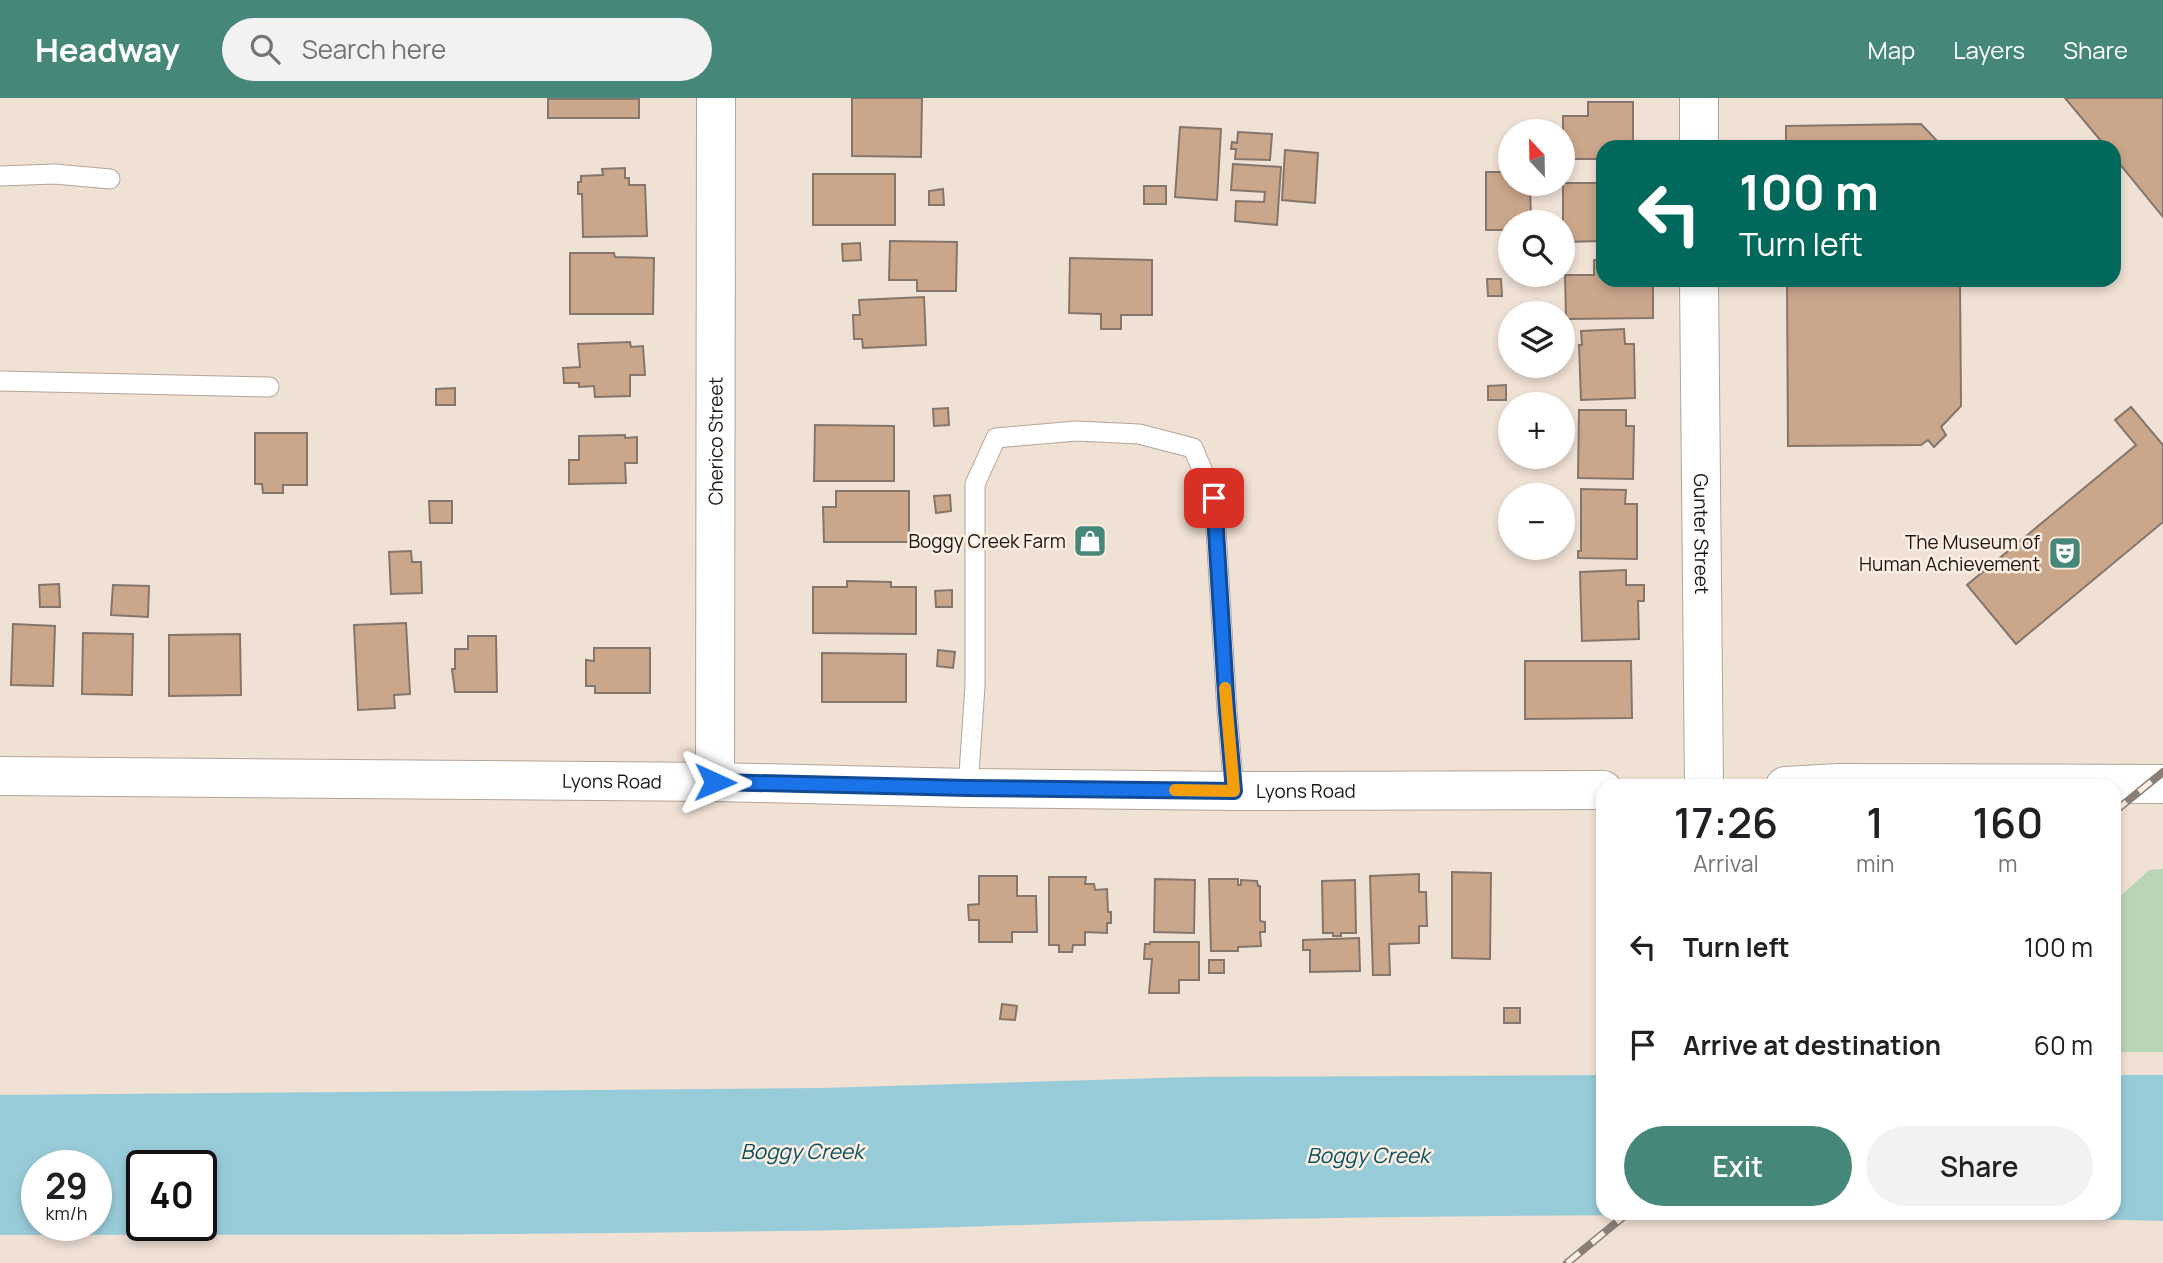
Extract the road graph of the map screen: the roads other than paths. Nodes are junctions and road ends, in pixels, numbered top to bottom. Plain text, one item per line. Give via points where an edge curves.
1 (716, 98) edge
2 (1699, 98) edge
3 (1699, 140) edge
4 (0, 176) edge
5 (110, 179) dead end
6 (1699, 287) edge
7 (0, 381) edge
8 (269, 387) dead end
9 (0, 776) edge
10 (1704, 779) edge
11 (715, 782) junction
12 (2121, 784) edge
13 (2163, 784) edge
14 (968, 788) junction
15 (1596, 790) edge
16 (1234, 791) junction

1 - 11 street, Cherico Street
2 - 3 street
4 - 5 lane
6 - 10 street, Gunter Street
7 - 8 lane
9 - 11 street, Lyons Road
11 - 14 street, Lyons Road
12 - 13 street
14 - 16 street, Lyons Road
14 - 16 lane via 975,686 975,484 996,438 1076,431 1139,434 1193,448 1214,498
15 - 16 street, Lyons Road

